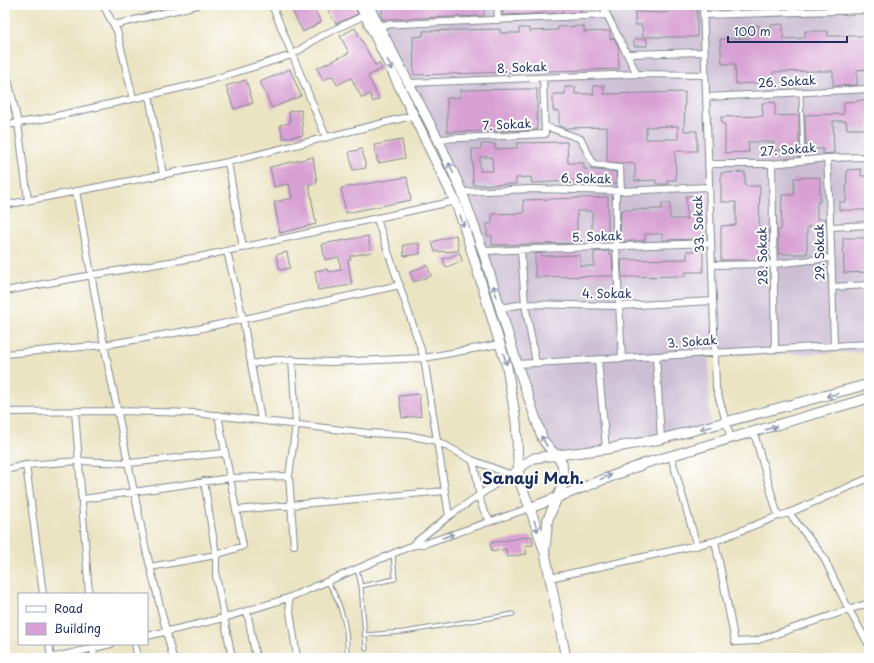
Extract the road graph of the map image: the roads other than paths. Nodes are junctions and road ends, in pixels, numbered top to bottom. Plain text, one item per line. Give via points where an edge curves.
1 (103, 5) edge
2 (197, 5) edge
3 (272, 5) edge
4 (360, 5) edge
5 (368, 5) edge
6 (497, 5) edge
7 (617, 5) edge
8 (703, 5) edge
9 (602, 6) edge
10 (869, 10) edge
11 (365, 15) junction
12 (607, 15) junction
13 (703, 15) junction
14 (498, 20) junction
15 (114, 25) junction
16 (378, 25) junction
17 (704, 52) junction
18 (627, 54) junction
19 (292, 55) junction
20 (5, 66) edge
21 (637, 74) junction
22 (705, 75) junction
23 (543, 78) junction
24 (408, 83) junction
25 (869, 89) edge
26 (801, 92) junction
27 (149, 95) junction
28 (706, 97) junction
29 (133, 98) junction
30 (414, 115) junction
31 (18, 123) junction
32 (5, 125) edge
33 (545, 126) junction
34 (326, 137) junction
35 (438, 139) junction
36 (869, 156) edge
37 (827, 158) junction
38 (803, 161) junction
39 (228, 162) junction
40 (708, 164) junction
41 (772, 164) junction
42 (164, 175) junction
43 (709, 187) junction
44 (76, 191) junction
45 (619, 191) junction
46 (462, 192) junction
47 (28, 200) junction
48 (455, 201) junction
49 (5, 205) edge
50 (377, 219) junction
51 (869, 225) edge
52 (831, 227) junction
53 (711, 243) junction
54 (616, 247) junction
55 (243, 248) junction
56 (227, 251) junction
57 (483, 251) junction
58 (521, 251) junction
59 (830, 258) junction
60 (774, 264) junction
61 (712, 265) junction
62 (92, 275) junction
63 (400, 285) junction
64 (869, 285) edge
65 (832, 287) junction
66 (5, 291) edge
67 (713, 301) junction
68 (525, 304) junction
69 (619, 306) junction
70 (500, 308) junction
71 (243, 319) junction
72 (500, 344) junction
73 (869, 344) edge
74 (104, 345) junction
75 (834, 345) junction
76 (775, 348) junction
77 (715, 351) junction
78 (5, 354) edge
79 (656, 356) junction
80 (424, 358) junction
81 (292, 359) junction
82 (622, 359) junction
83 (598, 360) junction
84 (536, 362) junction
85 (251, 364) junction
86 (517, 364) junction
87 (869, 384) edge
88 (869, 398) edge
89 (75, 411) junction
90 (117, 411) junction
91 (5, 412) edge
92 (218, 415) junction
93 (261, 420) junction
94 (726, 423) junction
95 (296, 424) junction
96 (754, 433) junction
97 (661, 439) junction
98 (731, 439) junction
99 (437, 441) junction
100 (606, 449) junction
101 (224, 454) junction
102 (554, 456) junction
103 (671, 456) junction
104 (472, 460) junction
105 (79, 461) junction
106 (129, 463) junction
107 (26, 465) junction
108 (519, 468) junction
109 (5, 470) edge
110 (509, 474) junction
111 (289, 476) junction
112 (230, 478) junction
113 (869, 478) edge
114 (204, 481) junction
115 (445, 491) junction
116 (135, 493) junction
117 (479, 495) junction
118 (558, 498) junction
119 (83, 499) junction
120 (290, 503) junction
121 (530, 508) junction
122 (236, 510) junction
123 (789, 513) junction
124 (449, 516) junction
125 (778, 516) junction
126 (491, 521) junction
127 (715, 541) junction
128 (294, 545) dead end
129 (411, 546) junction
130 (697, 546) junction
131 (393, 553) junction
132 (545, 553) junction
133 (216, 555) junction
134 (150, 567) junction
135 (356, 568) junction
136 (550, 578) junction
137 (327, 581) junction
138 (361, 586) junction
139 (43, 593) edge
140 (89, 593) edge
141 (288, 598) junction
142 (869, 603) edge
143 (848, 610) junction
144 (247, 611) junction
145 (513, 614) dead end
146 (224, 618) junction
147 (167, 632) junction
148 (364, 635) junction
149 (148, 636) edge
150 (49, 645) edge
151 (135, 645) edge
152 (869, 645) edge
153 (93, 646) edge
154 (366, 649) dead end
155 (51, 658) edge
156 (94, 658) edge
157 (138, 658) edge
158 (173, 658) edge
159 (232, 658) edge
160 (256, 658) edge
161 (297, 658) edge
162 (346, 658) edge
163 (566, 658) edge

1 - 15 street
2 - 15 street
3 - 19 street
4 - 11 street
5 - 16 street
6 - 14 street
7 - 9 street
8 - 13 street, 33. Sokak
9 - 12 street
10 - 13 street
11 - 19 street via 319,37
11 -> 30 street
12 - 14 street
12 - 18 street
13 - 17 street, 33. Sokak
14 - 16 street
15 - 29 street
16 - 24 street
17 - 18 street
17 - 22 street, 33. Sokak
18 - 21 street
19 - 27 street via 198,84
19 - 34 street
20 - 31 street
21 - 22 street, 8. Sokak
21 - 23 street, 8. Sokak
22 - 28 street, 33. Sokak
23 - 24 street, 8. Sokak
23 - 33 street, 7. Sokak
24 - 35 street
25 - 26 street, 26. Sokak
26 - 28 street, 26. Sokak
26 - 38 lane
27 - 29 street
27 - 42 street
28 - 40 street, 33. Sokak
29 - 31 street
30 - 34 street
30 - 48 street
31 - 32 street
31 - 47 street
33 - 35 street, 7. Sokak via 545,134
33 - 45 street via 581,139 594,165 620,168
34 - 39 street
46 -> 35 street
36 - 37 street, 27. Sokak
37 - 38 street, 27. Sokak
37 - 52 street, 29. Sokak
38 - 41 street, 27. Sokak
39 - 42 street
39 - 55 street
40 - 41 street, 27. Sokak
40 - 43 street, 33. Sokak
41 - 60 street, 28. Sokak
42 - 44 street
43 - 45 street, 6. Sokak
43 - 53 street, 33. Sokak
44 - 47 street
44 - 62 street
45 - 46 street, 6. Sokak via 531,189
45 - 54 street
46 - 57 street
47 - 49 street
48 - 50 street
48 -> 72 street
50 - 55 street
50 - 63 street
51 - 52 street
52 - 59 street, 29. Sokak
53 - 54 street, 5. Sokak
53 - 61 street, 33. Sokak
54 - 58 street, 5. Sokak
54 - 69 street
55 - 56 street
56 - 62 street
56 - 71 street
57 - 58 street, 5. Sokak
70 -> 57 street
58 - 68 street
59 - 60 street
59 - 65 street, 29. Sokak
60 - 61 street
60 - 76 street, 28. Sokak
61 - 67 street, 33. Sokak
62 - 66 street
62 - 74 street
63 - 71 street
63 - 80 street
64 - 65 street
65 - 75 street, 29. Sokak
67 - 69 street, 4. Sokak
67 - 77 street, 33. Sokak
68 - 69 street, 4. Sokak
68 - 70 street, 4. Sokak
68 - 84 street
69 - 82 street
70 - 86 street
71 - 74 street
71 - 85 street
72 - 80 street
72 -> 108 street via 513,393
73 - 75 street, 3. Sokak
74 - 78 street
74 - 90 street
75 - 76 street, 3. Sokak
76 - 77 street, 3. Sokak
77 - 79 street, 3. Sokak
77 - 94 street, 33. Sokak via 716,388
79 - 82 street, 3. Sokak
79 - 97 street
80 - 81 street via 331,362
80 - 99 street
81 - 85 street
81 - 95 street
82 - 83 street, 3. Sokak
83 - 84 street, 3. Sokak
83 - 100 street
84 - 86 street, 3. Sokak
85 - 93 street
102 -> 86 street via 543,440
87 -> 94 street
96 -> 88 street
89 - 90 street
89 - 91 street
89 - 105 street
90 - 92 street
90 - 106 street
92 - 93 street
92 - 101 street
93 - 95 street
94 -> 97 street
94 - 98 street, 33. Sokak
95 - 99 street via 408,435
95 - 111 street
96 - 98 street
96 - 125 street
97 - 100 street
98 - 103 street
99 - 104 street
99 - 115 street
100 - 102 street
101 - 106 street
101 - 112 street
102 - 108 street via 534,458
102 - 118 street via 562,463 564,473 564,482
118 -> 103 street via 621,471
103 - 130 street
104 - 110 street
104 - 117 street
105 - 106 street
105 - 107 street
105 - 119 street
106 - 116 street
107 - 109 street
107 - 139 street
108 - 110 street
108 - 121 street via 519,480
110 - 117 street
111 - 112 street
111 - 120 street
112 - 114 street
112 - 122 street
113 - 123 street
114 - 116 street
114 - 133 street
115 - 120 street
115 - 124 street
116 - 119 street
116 - 134 street
117 - 124 street
117 - 126 street via 482,508
118 - 121 street
118 - 132 street via 548,519
119 - 140 street
120 - 122 street
120 - 128 street
121 - 126 street
121 -> 132 street
122 - 133 street via 243,546
123 - 125 street
123 - 143 street via 822,556
124 - 129 street
125 - 127 street
129 -> 126 street
127 - 130 street
127 - 143 street via 735,642 754,641
129 - 131 street
130 - 136 street
131 - 135 street
131 - 138 lane via 395,579
132 - 136 street
133 - 134 street
133 - 146 street via 216,576
134 - 147 street
135 - 137 street
135 - 138 lane
136 - 163 street
137 - 141 street
137 - 162 lane via 342,614
138 - 148 lane
141 - 144 street
141 - 161 street
142 - 143 street
143 - 152 street
144 - 146 street
144 - 160 street
145 - 148 lane via 404,632
146 - 147 street
146 - 159 street
147 - 149 street
147 - 158 street
148 - 154 lane
150 - 155 street
151 - 157 street
153 - 155 street
153 - 156 street

